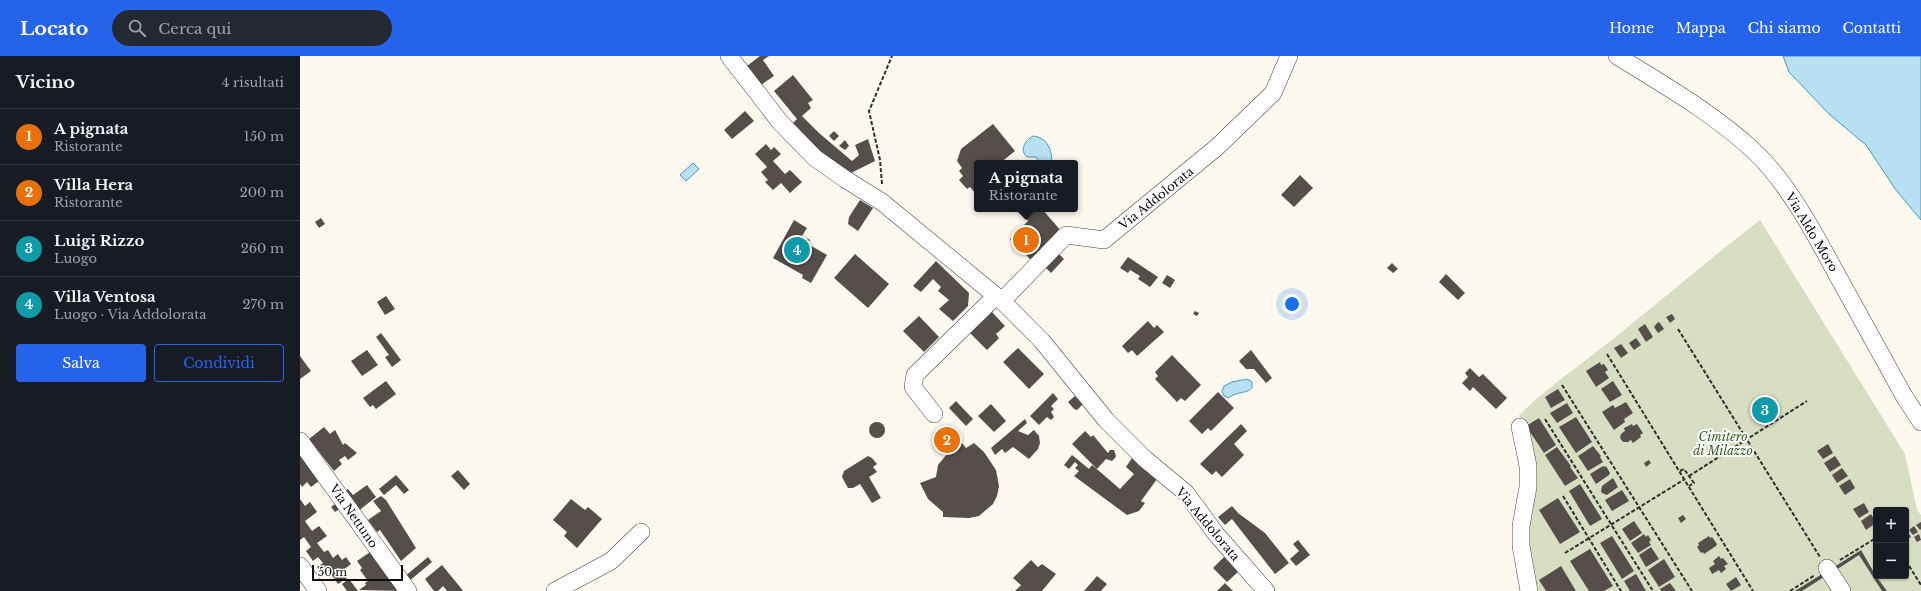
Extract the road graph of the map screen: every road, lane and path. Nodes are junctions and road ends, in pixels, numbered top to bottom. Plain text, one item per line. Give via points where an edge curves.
1 (729, 56) edge
2 (892, 56) edge
3 (1289, 56) edge
4 (1617, 56) edge
5 (882, 202) junction
6 (999, 298) junction
7 (1678, 329) dead end
8 (1607, 354) dead end
9 (1562, 385) dead end
10 (1806, 401) dead end
11 (934, 414) dead end
12 (1545, 419) dead end
13 (1921, 422) edge
14 (1520, 427) dead end
15 (1746, 440) junction
16 (300, 441) edge
17 (1680, 471) junction
18 (1689, 476) junction
19 (1685, 479) junction
20 (1689, 486) junction
21 (1563, 496) dead end
22 (1638, 506) junction
23 (1611, 524) junction
24 (640, 532) dead end
25 (1589, 538) junction
26 (1565, 553) dead end
27 (300, 566) edge
28 (1909, 566) edge
29 (1827, 568) joint
30 (1921, 585) edge
31 (318, 591) edge
32 (408, 591) edge
33 (555, 591) edge
34 (1266, 591) edge
35 (1529, 591) edge
36 (1621, 591) edge
37 (1653, 591) edge
38 (1692, 591) edge
39 (1753, 591) edge
40 (1842, 591) edge

1 - 5 street, Via Addolorata via 780,122 815,158
2 - 5 path via 869,111 880,160
3 - 6 street, Via Addolorata via 1273,93 1217,147 1104,240 1066,235
4 - 13 street, Via Aldo Moro via 1686,98 1724,125 1760,157 1808,221 1904,396
5 - 6 street, Via Addolorata
6 - 11 street, Via Addolorata via 915,375 913,387
6 - 34 street, Via Addolorata via 1042,341 1106,420 1145,459 1186,493 1216,534
7 - 15 path
8 - 17 path
9 - 22 path
10 - 15 path
12 - 23 path
14 - 35 street via 1528,466 1521,546
15 - 18 path
15 - 29 path
16 - 32 street, Via Nettuno
17 - 18 path via 1684,469
17 - 19 path
18 - 20 path via 1694,483
19 - 20 path
19 - 22 path
20 - 39 path
21 - 25 path
22 - 23 path
22 - 38 path
23 - 25 path
23 - 37 path
24 - 33 street via 611,561
25 - 26 path
25 - 36 path
27 - 31 street
28 - 30 path
29 - 40 street

